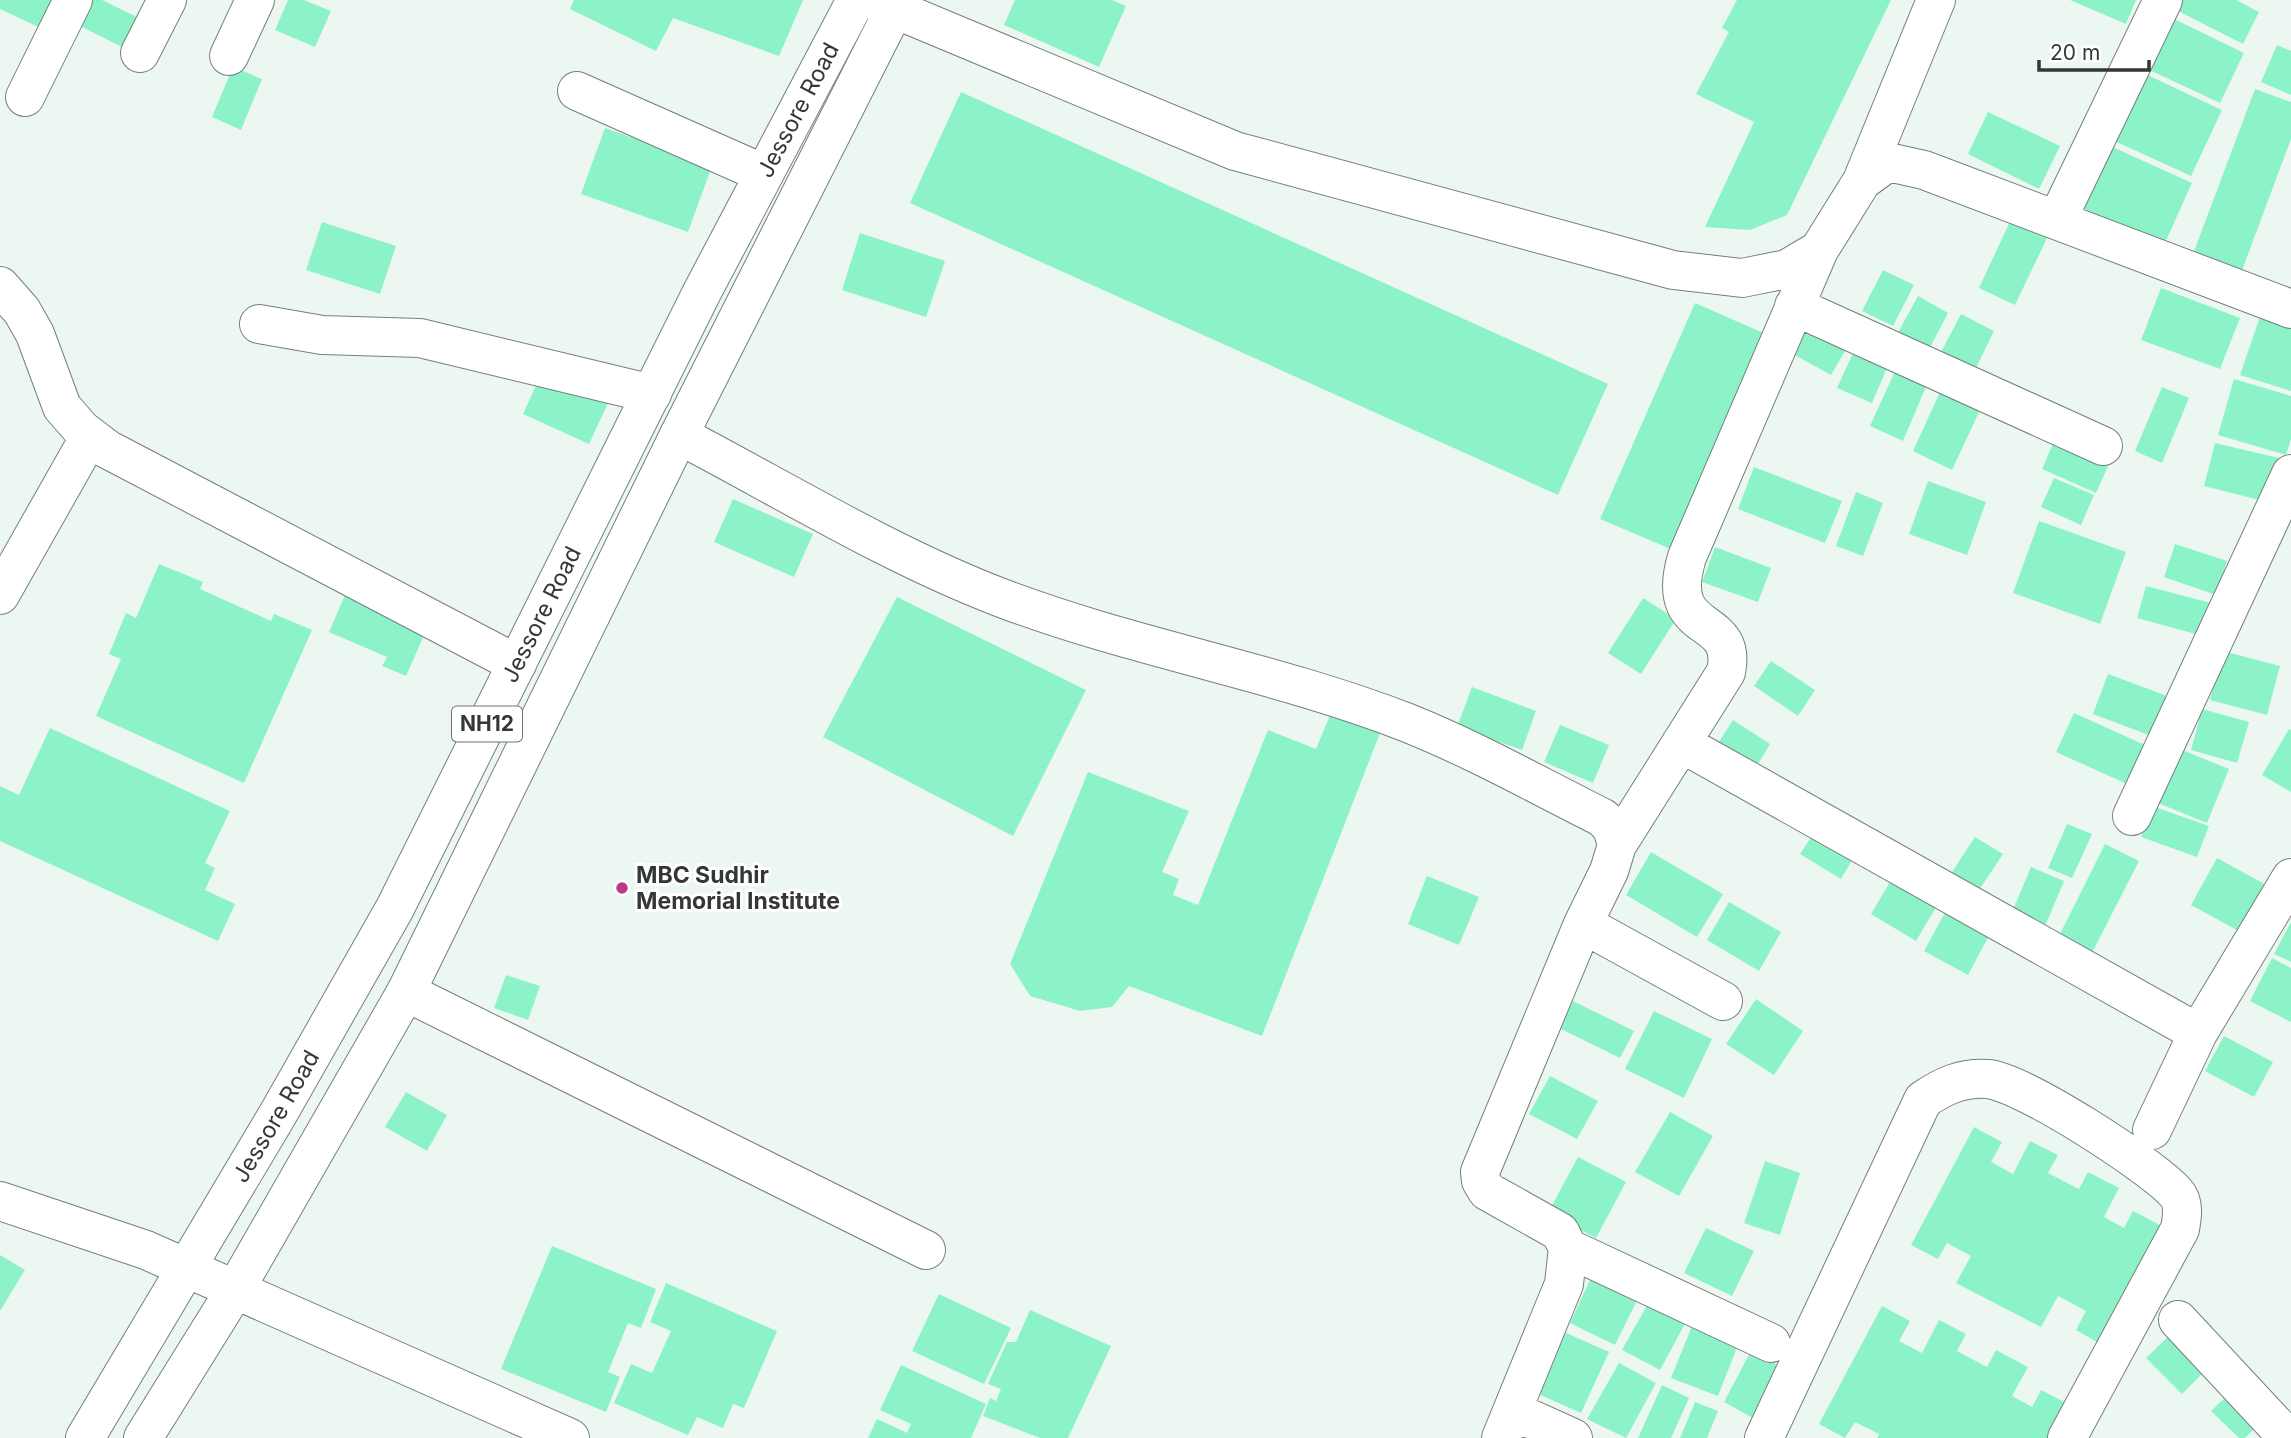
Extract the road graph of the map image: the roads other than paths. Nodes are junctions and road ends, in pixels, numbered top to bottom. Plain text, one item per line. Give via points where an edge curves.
1 (73, 0) edge
2 (167, 0) edge
3 (255, 0) edge
4 (856, 0) edge
5 (1936, 0) edge
6 (2163, 0) edge
7 (889, 4) edge
8 (140, 53) dead end
9 (229, 56) dead end
10 (577, 91) dead end
11 (26, 97) dead end
12 (764, 174) junction
13 (1862, 181) junction
14 (2057, 220) junction
15 (1819, 250) junction
16 (0, 286) edge
17 (1794, 306) junction
18 (2291, 309) edge
19 (260, 324) dead end
20 (652, 394) junction
21 (678, 435) junction
22 (90, 436) junction
23 (2103, 446) dead end
24 (2291, 474) edge
25 (0, 595) edge
26 (517, 664) junction
27 (1681, 743) junction
28 (2132, 816) dead end
29 (1617, 845) junction
30 (2288, 890) edge
31 (1583, 924) junction
32 (406, 992) junction
33 (1723, 1000) dead end
34 (2198, 1033) junction
35 (2152, 1130) dead end
36 (0, 1201) edge
37 (1568, 1248) junction
38 (926, 1250) dead end
39 (186, 1269) junction
40 (235, 1290) junction
41 (2178, 1320) dead end
42 (1771, 1343) dead end
43 (1507, 1424) edge
44 (86, 1435) edge
45 (143, 1438) edge
46 (570, 1438) edge
47 (1573, 1438) edge
48 (1764, 1438) edge
49 (2067, 1438) edge
50 (2288, 1438) edge

1 - 11 main road
2 - 8 main road
3 - 9 main road
4 - 12 main road, Jessore Road / NH12
5 - 13 main road
6 - 14 main road
7 - 15 main road via 1235,151 1673,270 1742,278 1787,269
7 - 21 main road, Jessore Road / NH12
10 - 12 main road
12 - 20 main road, Jessore Road / NH12
13 - 14 main road via 1888,162 1924,170
13 - 15 main road
14 - 18 main road
15 - 17 main road
16 - 22 main road via 35,334 61,407
17 - 23 main road
17 - 27 main road via 1680,579 1687,610 1725,642 1730,655 1726,672
19 - 20 main road via 322,335 420,338
20 - 26 main road, Jessore Road / NH12
21 - 29 main road via 997,596 1071,623 1409,724 1603,818
21 - 32 main road, Jessore Road / NH12
22 - 25 main road
22 - 26 main road
24 - 28 main road
26 - 39 main road, Jessore Road / NH12 via 395,908
27 - 29 main road
27 - 34 main road
29 - 31 main road
30 - 34 main road
31 - 33 main road
31 - 37 main road via 1480,1172 1487,1191 1560,1232
32 - 38 main road
32 - 40 main road, Jessore Road / NH12
34 - 35 main road
36 - 39 main road via 146,1250
37 - 42 main road
37 - 43 main road via 1564,1283
39 - 40 main road
39 - 44 main road, Jessore Road / NH12
40 - 45 main road, Jessore Road / NH12
40 - 46 main road
41 - 50 main road
43 - 47 main road
48 - 49 main road via 1923,1100 1940,1088 1969,1079 1991,1079 2029,1093 2126,1154 2178,1195 2183,1206 2180,1229

